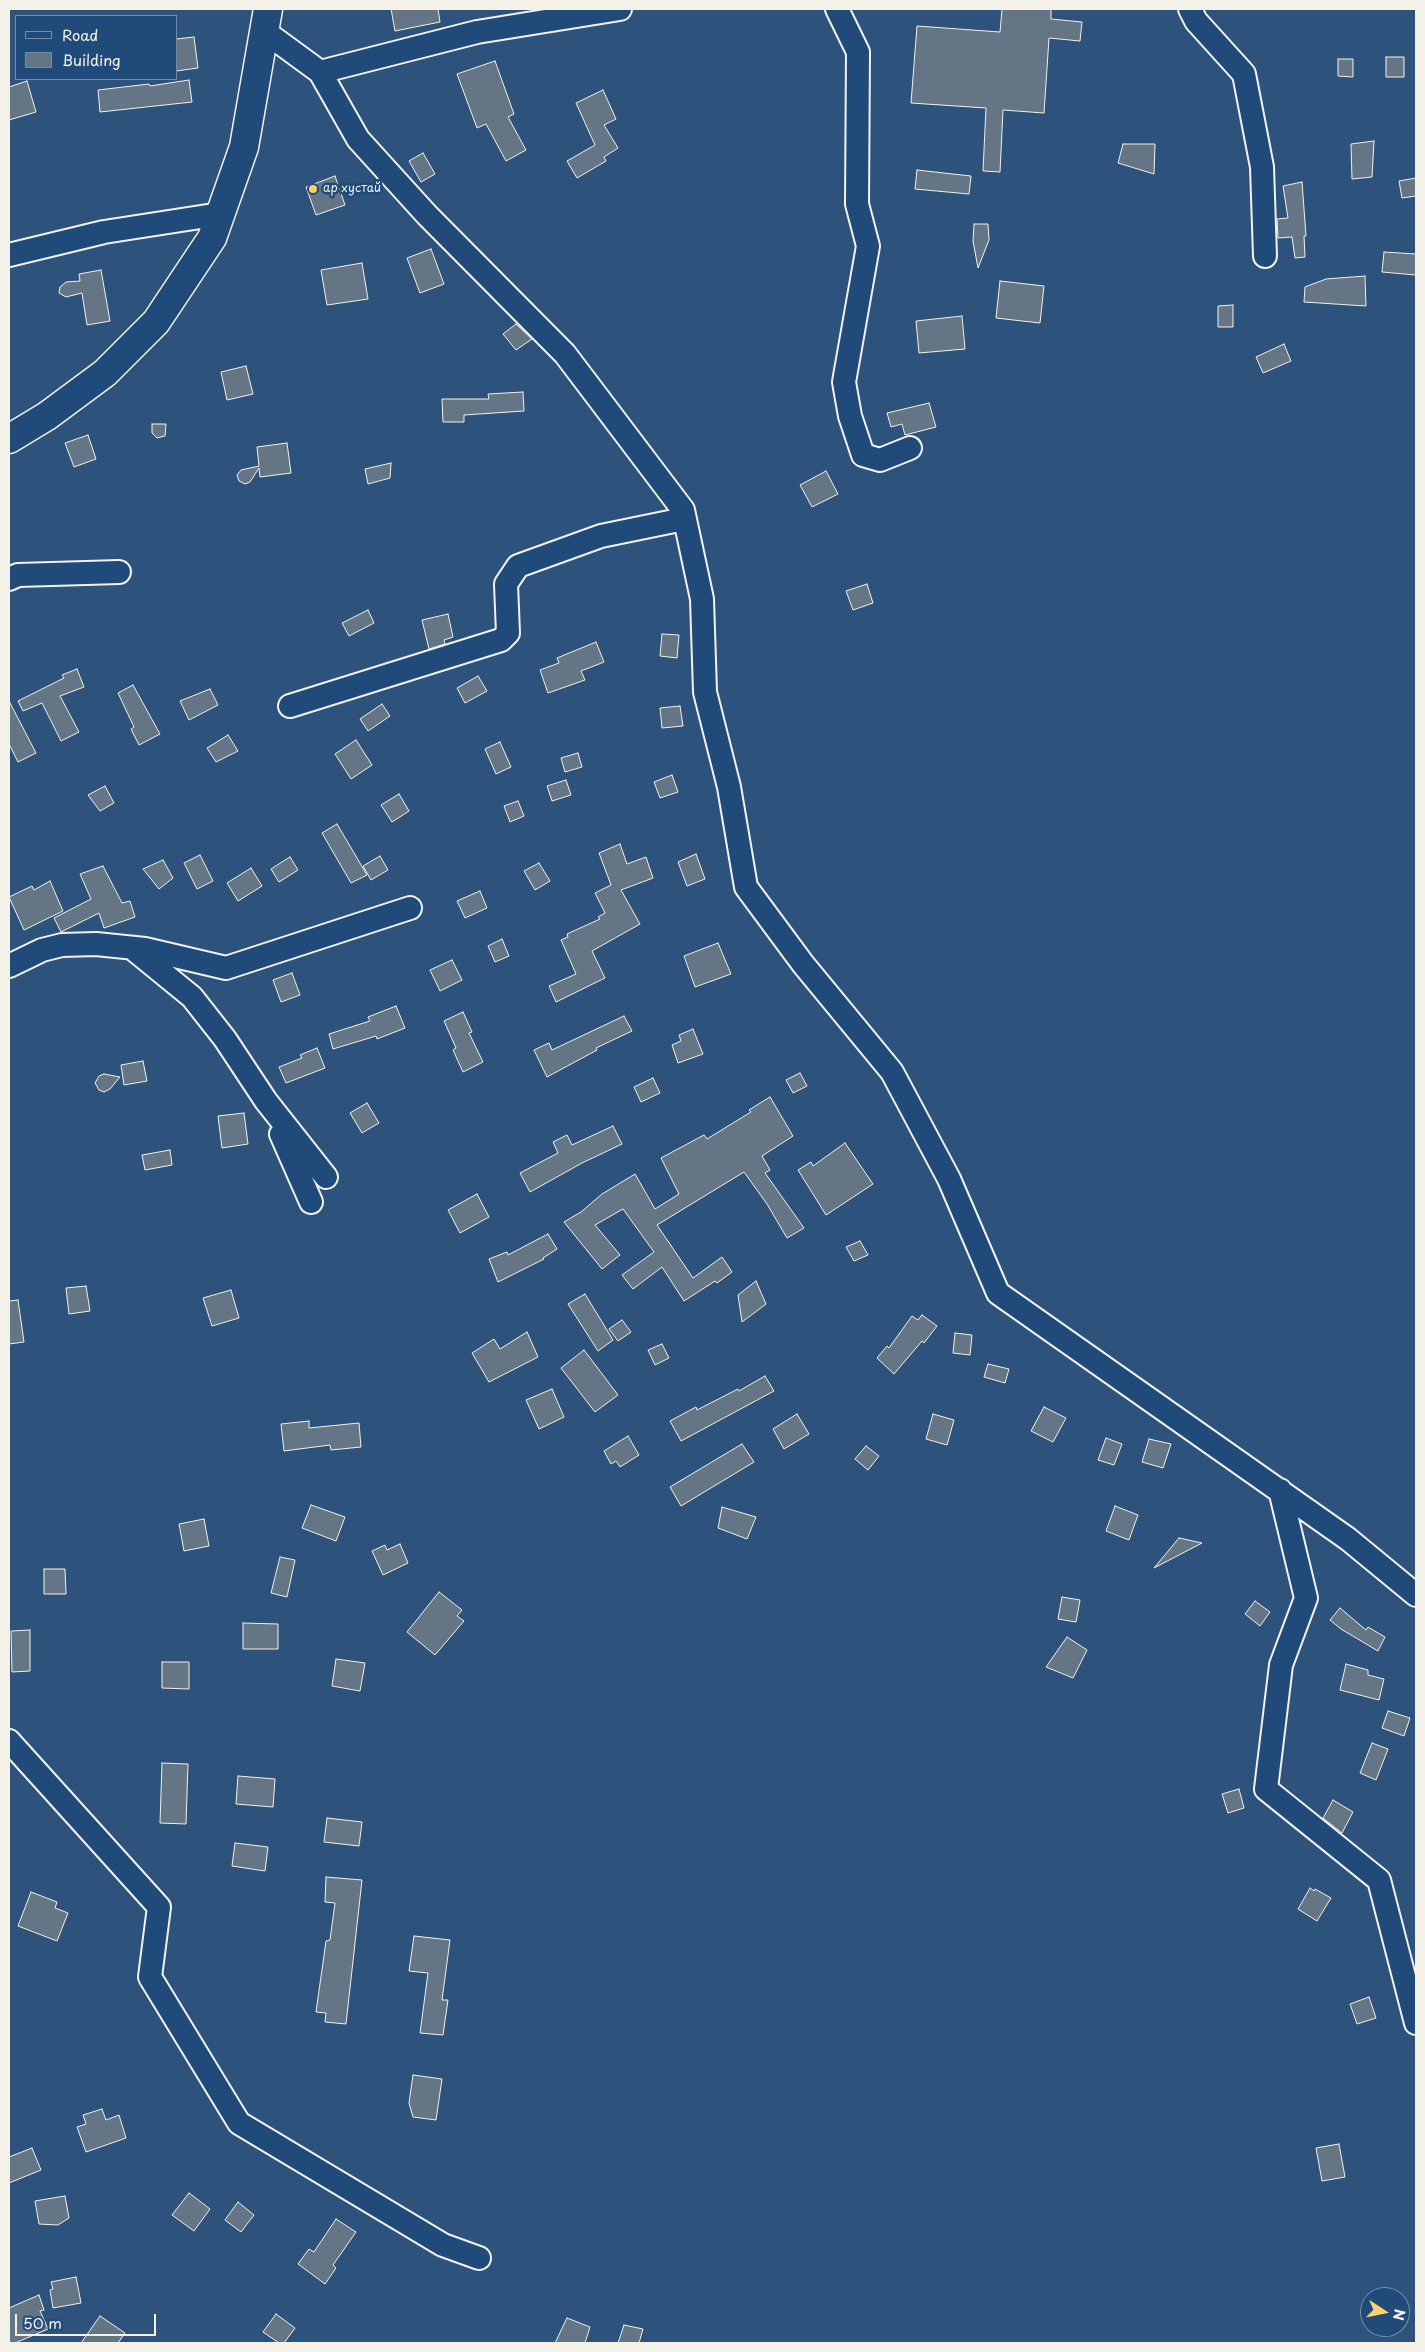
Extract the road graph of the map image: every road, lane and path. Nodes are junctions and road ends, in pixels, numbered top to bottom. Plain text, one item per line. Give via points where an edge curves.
1 (620, 9) edge
2 (837, 9) edge
3 (1190, 9) edge
4 (266, 20) edge
5 (320, 72) junction
6 (220, 214) junction
7 (9, 255) edge
8 (1265, 256) dead end
9 (9, 439) edge
10 (910, 448) dead end
11 (684, 519) junction
12 (119, 572) dead end
13 (9, 579) edge
14 (290, 706) dead end
15 (410, 908) dead end
16 (131, 948) junction
17 (9, 966) edge
18 (266, 1101) junction
19 (326, 1177) dead end
20 (311, 1202) dead end
21 (1280, 1490) junction
22 (1416, 1595) edge
23 (9, 1741) edge
24 (1416, 2023) edge
25 (478, 2258) dead end

1 - 5 street via 477,32
2 - 10 street via 858,52 857,204 868,246 844,382 850,416 863,455 880,460
3 - 8 street via 1196,21 1244,74 1262,167
4 - 5 street
4 - 6 main road via 244,147
5 - 11 street via 358,139 427,216 565,354 683,510
6 - 7 street via 104,232
6 - 9 main road via 212,238 156,322 105,374
11 - 14 street via 601,536 518,566 506,584 508,633 501,640
11 - 21 street via 702,599 705,692 728,787 746,887 803,964 892,1072 949,1180 998,1293
12 - 13 street via 18,575
15 - 16 street via 226,968 201,960
16 - 17 street via 62,945 42,950
16 - 18 street via 192,997 225,1039
18 - 19 street
18 - 20 street
21 - 22 street
21 - 24 street via 1306,1598 1281,1665 1266,1789 1379,1880
23 - 25 street via 159,1907 150,1977 239,2123 443,2246

